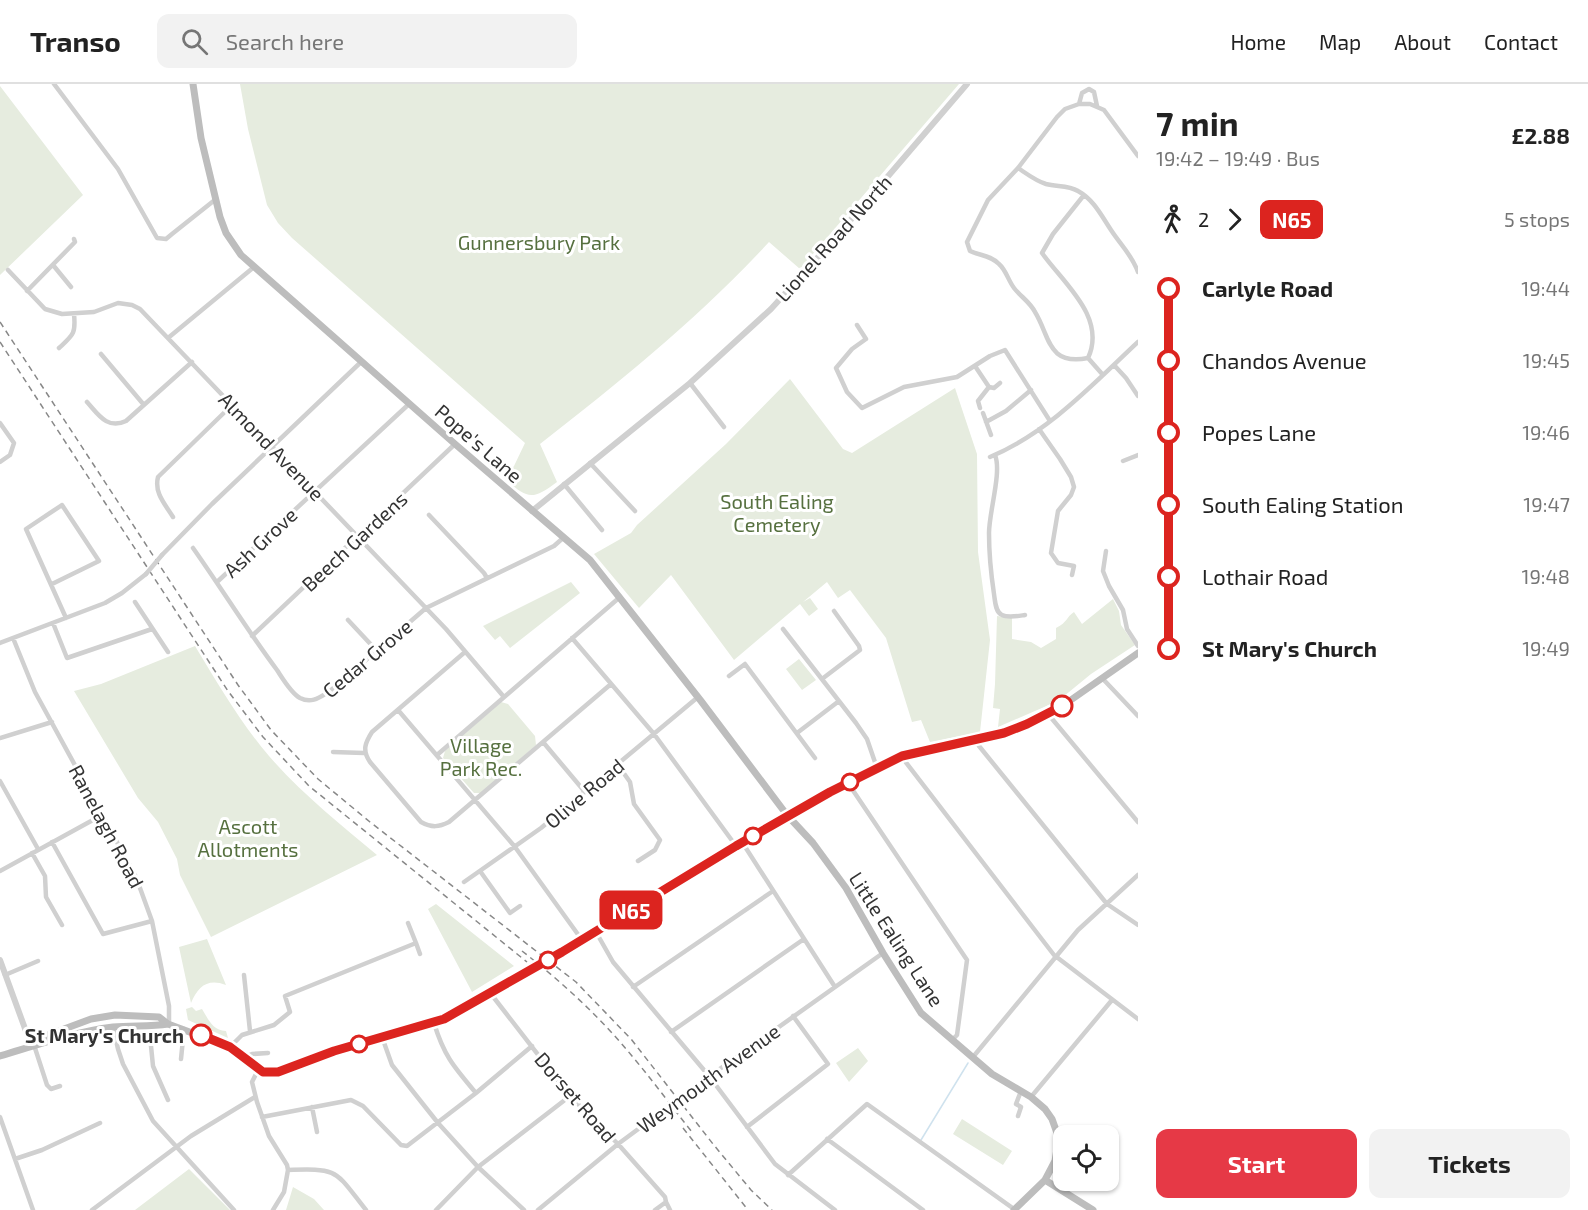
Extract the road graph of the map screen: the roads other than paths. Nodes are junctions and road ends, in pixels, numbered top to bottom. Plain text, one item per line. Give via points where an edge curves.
1 (54, 84) edge
2 (193, 84) edge
3 (967, 84) edge
4 (1079, 104) junction
5 (1097, 106) junction
6 (1138, 156) edge
7 (1018, 168) junction
8 (1084, 195) junction
9 (216, 199) junction
10 (74, 239) dead end
11 (1136, 264) edge
12 (53, 265) junction
13 (254, 267) junction
14 (8, 270) dead end
15 (1138, 272) edge
16 (71, 287) dead end
17 (27, 291) junction
18 (74, 314) junction
19 (857, 325) dead end
20 (168, 338) junction
21 (1138, 342) edge
22 (59, 348) dead end
23 (101, 354) dead end
24 (1088, 358) junction
25 (192, 362) junction
26 (361, 362) junction
27 (1114, 365) junction
28 (975, 366) junction
29 (990, 374) dead end
30 (1103, 375) junction
31 (983, 378) junction
32 (1000, 382) dead end
33 (690, 383) junction
34 (989, 387) junction
35 (1031, 390) junction
36 (1138, 396) edge
37 (87, 402) dead end
38 (409, 404) junction
39 (144, 405) junction
40 (232, 405) junction
41 (1050, 421) junction
42 (986, 422) junction
43 (0, 423) edge
44 (724, 427) dead end
45 (1039, 429) junction
46 (991, 435) dead end
47 (455, 444) junction
48 (272, 447) junction
49 (1138, 455) edge
50 (1123, 461) dead end
51 (0, 462) edge
52 (590, 463) junction
53 (564, 484) junction
54 (315, 491) junction
55 (532, 511) junction
56 (635, 512) dead end
57 (429, 515) dead end
58 (173, 517) dead end
59 (602, 530) dead end
60 (358, 537) junction
61 (563, 538) junction
62 (193, 548) dead end
63 (1106, 551) dead end
64 (1072, 575) dead end
65 (487, 578) junction
66 (217, 582) junction
67 (52, 584) junction
68 (620, 597) junction
69 (135, 602) dead end
70 (426, 608) junction
71 (834, 611) dead end
72 (1025, 615) dead end
73 (66, 618) junction
74 (348, 620) dead end
75 (53, 623) junction
76 (152, 629) junction
77 (783, 629) dead end
78 (252, 636) junction
79 (13, 638) junction
80 (572, 639) junction
81 (0, 643) edge
82 (1138, 646) edge
83 (377, 651) junction
84 (168, 652) dead end
85 (465, 652) junction
86 (1138, 652) edge
87 (729, 675) dead end
88 (1102, 678) junction
89 (822, 680) junction
90 (611, 684) junction
91 (504, 697) junction
92 (698, 697) junction
93 (839, 701) junction
94 (398, 710) junction
95 (1048, 714) junction
96 (1138, 716) edge
97 (52, 723) junction
98 (796, 733) junction
99 (654, 734) junction
100 (0, 738) edge
101 (976, 739) junction
102 (543, 742) junction
103 (333, 752) dead end
104 (364, 753) junction
105 (437, 755) junction
106 (902, 756) junction
107 (815, 758) dead end
108 (618, 765) junction
109 (877, 768) junction
110 (0, 781) edge
111 (848, 783) junction
112 (585, 792) junction
113 (475, 800) junction
114 (102, 815) junction
115 (787, 816) junction
116 (1138, 822) edge
117 (52, 842) junction
118 (739, 844) junction
119 (515, 847) junction
120 (38, 849) junction
121 (32, 853) junction
122 (638, 861) dead end
123 (0, 871) edge
124 (480, 871) junction
125 (1138, 875) edge
126 (464, 882) dead end
127 (773, 891) junction
128 (1107, 904) junction
129 (520, 906) dead end
130 (152, 921) junction
131 (408, 923) dead end
132 (62, 925) dead end
133 (1138, 925) edge
134 (596, 932) junction
135 (804, 939) junction
136 (582, 940) junction
137 (416, 944) junction
138 (883, 953) junction
139 (420, 954) dead end
140 (1056, 958) junction
141 (0, 960) edge
142 (38, 961) dead end
143 (5, 975) junction
144 (244, 975) dead end
145 (633, 987) junction
146 (835, 987) junction
147 (491, 994) junction
148 (1112, 1000) junction
149 (794, 1016) junction
150 (1138, 1019) edge
151 (434, 1023) junction
152 (169, 1024) junction
153 (114, 1027) junction
154 (184, 1029) junction
155 (150, 1031) junction
156 (250, 1031) junction
157 (671, 1032) junction
158 (382, 1037) junction
159 (952, 1040) junction
160 (34, 1045) junction
161 (532, 1046) junction
162 (230, 1047) junction
163 (268, 1053) dead end
164 (0, 1056) edge
165 (973, 1057) junction
166 (243, 1058) junction
167 (181, 1059) dead end
168 (258, 1070) junction
169 (709, 1076) junction
170 (60, 1086) dead end
171 (1021, 1091) junction
172 (476, 1093) junction
173 (570, 1096) junction
174 (255, 1097) junction
175 (1031, 1097) junction
176 (168, 1100) dead end
177 (312, 1107) junction
178 (1018, 1116) dead end
179 (261, 1117) junction
180 (0, 1118) edge
181 (100, 1123) dead end
182 (438, 1123) junction
183 (747, 1127) junction
184 (317, 1132) dead end
185 (827, 1139) junction
186 (618, 1144) junction
187 (177, 1147) junction
188 (15, 1159) junction
189 (478, 1167) junction
190 (288, 1170) junction
191 (788, 1175) junction
192 (1046, 1180) junction
193 (665, 1199) junction
194 (33, 1210) edge
195 (92, 1210) edge
196 (234, 1210) edge
197 (273, 1210) edge
198 (366, 1210) edge
199 (435, 1210) edge
200 (524, 1210) edge
201 (538, 1210) edge
202 (655, 1210) edge
203 (670, 1210) edge
204 (835, 1210) edge
205 (923, 1210) edge
206 (1014, 1210) edge
207 (1093, 1210) edge

1 - 9 street via 118,169 157,238 166,238
2 - 9 main road, Pope's Lane
3 - 33 street, Lionel Road North via 787,293
4 - 5 street
4 - 5 street via 1082,93 1089,89 1094,92
4 - 7 street via 1057,117
5 - 6 street
7 - 8 street via 1035,180
7 - 24 street via 988,200 967,245 973,252 990,256 1004,269 1014,288 1035,311 1056,352 1068,359
8 - 11 street
8 - 24 street via 1042,253 1085,312 1093,339
9 - 13 main road, Pope's Lane via 232,244
10 - 12 street
11 - 15 street
12 - 16 street
12 - 17 street
13 - 20 street
13 - 26 main road, Pope's Lane
14 - 17 street, Almond Avenue
17 - 18 street, Almond Avenue via 45,309
18 - 20 street, Almond Avenue via 118,303 132,305
18 - 22 street via 73,336
19 - 28 street via 866,339 836,368 847,392 862,408 904,387 948,380
20 - 25 street, Almond Avenue
21 - 27 street
23 - 39 street
24 - 30 street
25 - 39 street
25 - 40 street, Almond Avenue
26 - 38 main road, Pope's Lane
26 - 48 street
27 - 30 street
27 - 36 street
28 - 31 street
28 - 35 street via 1005,350
29 - 31 street
30 - 41 street
31 - 34 street
32 - 34 street
33 - 44 street
33 - 52 street, Lionel Road North
34 - 42 street via 978,399
35 - 41 street
35 - 42 street
37 - 39 street via 112,425 126,421
38 - 47 main road, Pope's Lane
38 - 54 street, Ash Grove
40 - 48 street, Almond Avenue
40 - 58 street via 158,477 159,495
41 - 45 street
42 - 46 street
43 - 51 street via 14,443 10,455
45 - 64 street via 1074,483 1071,495 1058,511 1051,554 1058,563 1074,566
45 - 72 street via 992,456 998,467 989,532 995,603 1001,615
47 - 55 main road, Pope's Lane
47 - 60 street, Beech Gardens
48 - 54 street, Almond Avenue
48 - 73 street, bridge via 183,532 146,574 113,598
49 - 50 street
52 - 53 street, Lionel Road North
52 - 56 street
53 - 55 street, Lionel Road North
53 - 59 street
54 - 60 street, Almond Avenue
54 - 66 street, Ash Grove
55 - 61 main road, Pope's Lane
57 - 65 street
60 - 70 street, Almond Avenue
60 - 78 street, Beech Gardens
61 - 65 street, Cedar Grove
61 - 68 main road, Pope's Lane via 590,560
62 - 66 street, Cedar Grove
63 - 82 street via 1103,571
65 - 70 street, Cedar Grove
66 - 78 street, Cedar Grove
67 - 67 street via 27,529 62,505 99,561
67 - 73 street
68 - 80 street
68 - 92 main road, Pope's Lane
69 - 76 street
70 - 83 street, Cedar Grove
70 - 85 street, Almond Avenue
71 - 89 street via 860,650
73 - 75 street
74 - 83 street
75 - 76 street via 67,658
75 - 79 street
76 - 84 street
77 - 89 street
78 - 83 street, Cedar Grove via 298,697 309,700 317,700 330,691
79 - 81 street
79 - 97 street, Ranelagh Road via 26,674
80 - 90 street
80 - 91 street
85 - 91 street, Almond Avenue
85 - 94 street
86 - 88 main road
87 - 98 street via 745,664
88 - 95 main road
88 - 96 street
89 - 93 street
90 - 99 street
90 - 102 street
91 - 105 street
92 - 99 street, Olive Road
92 - 115 main road, Pope's Lane
93 - 98 street
93 - 109 street via 867,739
94 - 104 street via 372,732
94 - 105 street
95 - 101 main road via 1004,733
95 - 116 street
97 - 100 street
97 - 114 street, Ranelagh Road
98 - 107 street
99 - 108 street, Olive Road
99 - 118 street
101 - 106 main road
101 - 128 street
102 - 112 street
102 - 113 street
103 - 104 street
104 - 113 street via 428,825 442,826
105 - 113 street
106 - 109 main road
106 - 140 street
108 - 112 street, Olive Road
108 - 122 street via 630,782 634,804 660,840 655,850
109 - 111 main road
110 - 120 street
111 - 115 main road
111 - 159 street via 967,960 957,1035
112 - 119 street, Olive Road
113 - 119 street
114 - 117 street
114 - 130 street, Ranelagh Road via 136,877
115 - 118 main road
115 - 138 main road, Little Ealing Lane via 846,888
117 - 120 street
117 - 130 street via 103,934
118 - 127 street
118 - 134 main road
119 - 124 street, Olive Road
119 - 136 street
120 - 121 street
121 - 123 street
121 - 132 street via 45,876 46,897
124 - 126 street, Olive Road
124 - 129 street via 510,913
125 - 128 street
127 - 135 street
127 - 145 street
128 - 133 street
128 - 140 street via 1078,930
130 - 152 street, Ranelagh Road
131 - 137 street
134 - 136 main road
134 - 145 street
135 - 146 street
135 - 157 street
136 - 147 main road, bridge
137 - 139 street
137 - 156 street via 285,996 290,1012 264,1030
138 - 146 street, Weymouth Avenue
138 - 159 main road, Little Ealing Lane via 921,1013
140 - 148 street
140 - 165 street
141 - 143 street
142 - 143 street
143 - 160 street
144 - 156 street
145 - 157 street
146 - 149 street, Weymouth Avenue
147 - 151 main road
147 - 161 street, Dorset Road
148 - 150 street
148 - 175 street
149 - 169 street, Weymouth Avenue
149 - 183 street via 828,1064
151 - 158 main road
151 - 172 street via 442,1048
152 - 154 main road
152 - 155 main road
152 - 160 main road via 159,1017 109,1016 48,1035
153 - 155 main road
153 - 160 main road
153 - 187 street via 118,1050 153,1122
154 - 162 main road
154 - 167 street
155 - 176 street via 153,1066
156 - 162 street
157 - 169 street
158 - 168 main road via 285,1070
158 - 182 street via 392,1065
159 - 165 main road, Little Ealing Lane
160 - 164 main road
160 - 170 street via 47,1085 51,1089
161 - 172 street
161 - 173 street, Dorset Road
162 - 166 main road
163 - 166 street
165 - 171 main road, Little Ealing Lane
166 - 168 main road
168 - 174 street via 252,1082
169 - 183 street
169 - 186 street, Weymouth Avenue, bridge
171 - 175 main road, Little Ealing Lane
171 - 178 street via 1016,1104 1021,1107
172 - 182 street
173 - 186 street, Dorset Road
173 - 189 street
174 - 179 street
174 - 187 street
175 - 192 main road, Little Ealing Lane via 1049,1114 1057,1133 1056,1157
177 - 179 street
177 - 182 street via 356,1102 401,1145 410,1145
177 - 184 street
179 - 190 street
180 - 188 street
181 - 188 street
182 - 189 street
183 - 191 street
185 - 191 street
185 - 205 street
185 - 206 street via 867,1104
186 - 193 street, Dorset Road
186 - 201 street, Weymouth Avenue
187 - 195 street
187 - 196 street
188 - 194 street
189 - 199 street
189 - 200 street
190 - 197 street via 284,1192
190 - 198 street via 333,1172
191 - 204 street
192 - 206 main road
192 - 207 main road
193 - 202 street
193 - 203 street, Dorset Road

